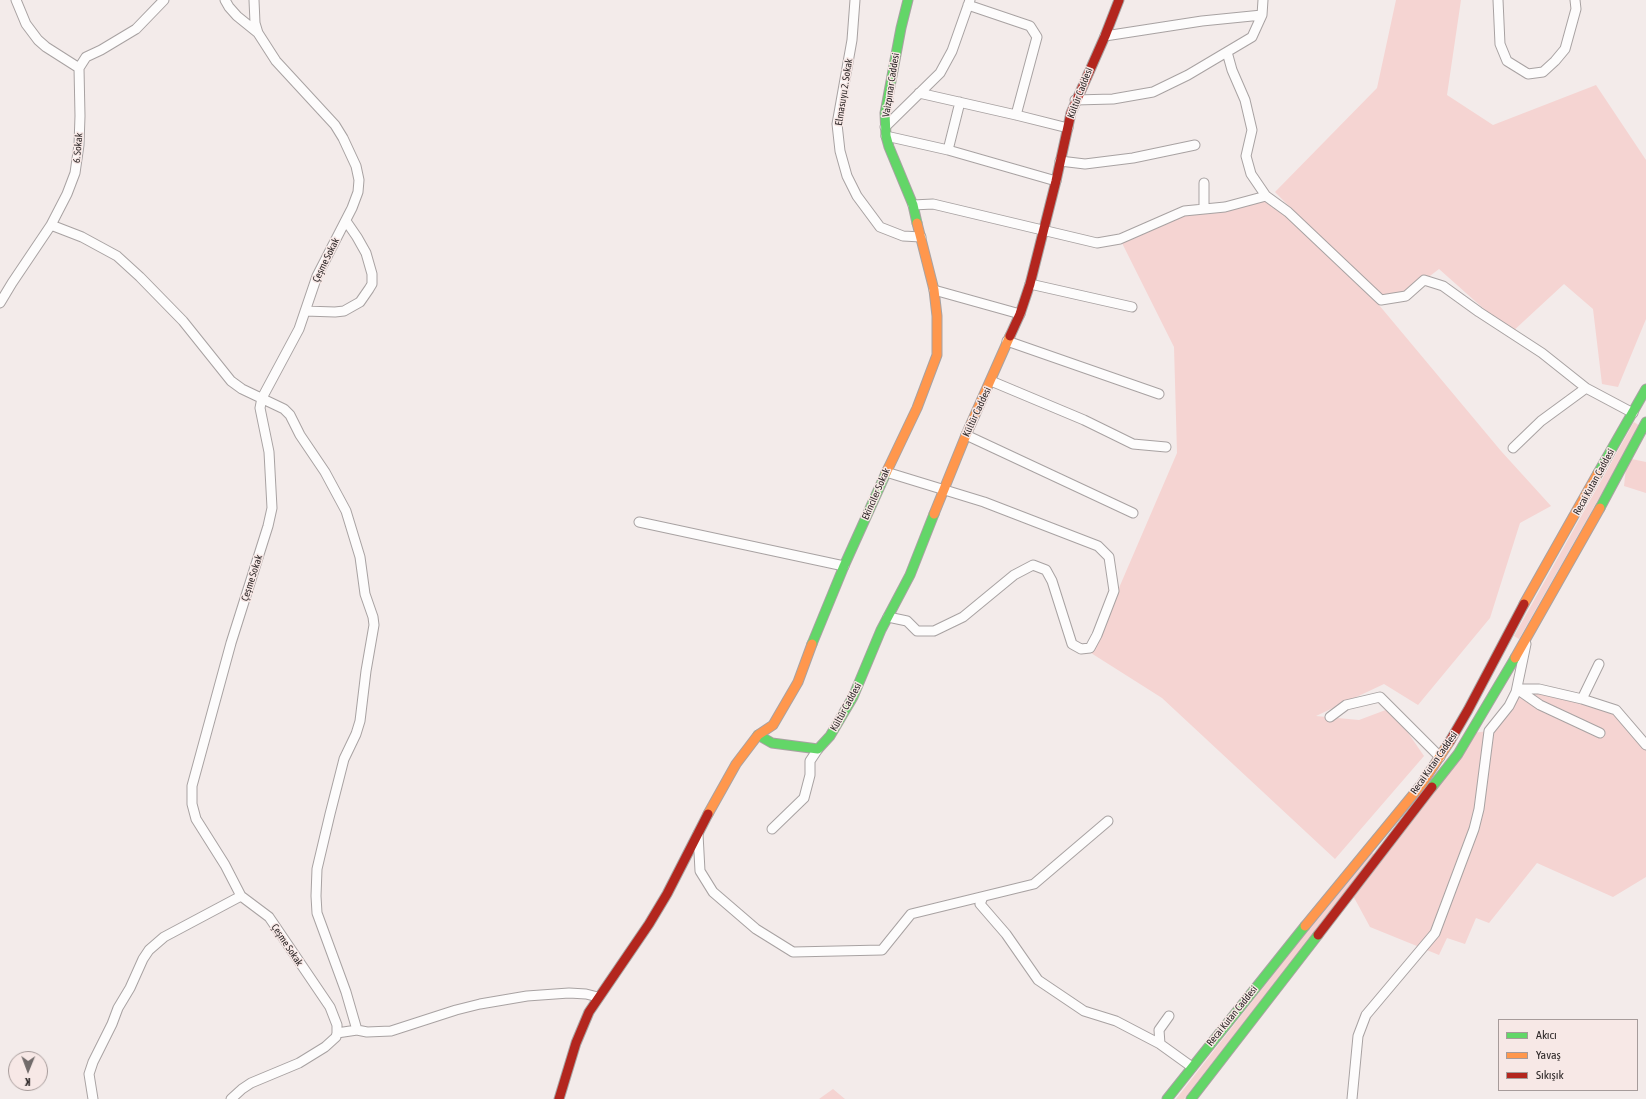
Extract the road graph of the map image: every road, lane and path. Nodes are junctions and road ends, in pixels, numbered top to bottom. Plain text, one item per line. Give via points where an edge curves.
1 (16, 0) edge
2 (164, 0) edge
3 (225, 0) edge
4 (254, 0) edge
5 (855, 0) edge
6 (908, 0) edge
7 (1119, 0) edge
8 (1263, 0) edge
9 (1498, 0) edge
10 (1575, 0) edge
11 (969, 2) edge
12 (1262, 15) junction
13 (258, 33) junction
14 (1105, 36) junction
15 (1227, 52) junction
16 (79, 68) junction
17 (919, 94) junction
18 (1075, 100) junction
19 (960, 102) junction
20 (1016, 115) junction
21 (885, 126) junction
22 (1068, 128) junction
23 (886, 136) junction
24 (1195, 145) dead end
25 (948, 150) junction
26 (1060, 161) junction
27 (1056, 182) junction
28 (1204, 183) dead end
29 (1266, 196) junction
30 (913, 205) junction
31 (1204, 209) junction
32 (346, 221) junction
33 (51, 225) junction
34 (1043, 231) junction
35 (921, 237) junction
36 (1030, 284) junction
37 (934, 290) junction
38 (0, 303) edge
39 (1132, 308) dead end
40 (304, 311) junction
41 (1020, 314) junction
42 (1007, 341) junction
43 (991, 381) junction
44 (1586, 388) junction
45 (1646, 389) edge
46 (1159, 394) dead end
47 (262, 398) junction
48 (1633, 412) junction
49 (1646, 422) edge
50 (966, 435) junction
51 (1166, 447) dead end
52 (1513, 448) dead end
53 (886, 472) junction
54 (944, 491) junction
55 (1133, 513) dead end
56 (639, 522) dead end
57 (844, 566) junction
58 (888, 617) junction
59 (1528, 637) junction
60 (1599, 664) dead end
61 (1517, 689) junction
62 (1582, 699) junction
63 (1330, 717) dead end
64 (1600, 733) dead end
65 (758, 735) junction
66 (1646, 745) edge
67 (818, 749) junction
68 (1440, 757) junction
69 (1108, 821) dead end
70 (772, 829) dead end
71 (698, 832) junction
72 (241, 896) junction
73 (983, 897) junction
74 (598, 997) junction
75 (1169, 1016) dead end
76 (357, 1030) junction
77 (337, 1033) junction
78 (1160, 1044) junction
79 (1192, 1066) junction
80 (93, 1099) edge
81 (232, 1099) edge
82 (559, 1099) edge
83 (1167, 1099) edge
84 (1191, 1099) edge
85 (1352, 1099) edge

1 - 16 street via 26,24 38,40
2 - 16 street via 136,29 86,57
3 - 13 street via 237,16
4 - 13 street, Çeşme Sokak
5 - 35 street, Elmasuyu 2. Sokak via 852,40 837,124 840,151 847,176 857,196 880,227 903,236
6 - 21 street, Vaizpınar Caddesi via 885,112
7 - 14 street, Kültür Caddesi
8 - 12 street
9 - 10 street via 1500,44 1507,61 1528,74 1543,72 1565,49 1576,9
11 - 17 street via 952,51 940,73
11 - 20 street via 1030,26 1037,37
12 - 14 street via 1202,21
12 - 15 street via 1252,37
13 - 32 street, Çeşme Sokak via 276,61 322,110 343,138 356,166 359,180 358,192
14 - 18 street, Kültür Caddesi
15 - 18 street via 1153,92 1114,99
15 - 29 street via 1245,100 1252,130 1246,156 1251,174
16 - 33 street, 6. Sokak via 78,160 72,184
17 - 19 street
17 - 21 street
18 - 22 street, Kültür Caddesi
19 - 20 street
19 - 25 street
20 - 22 street
21 - 23 street, Vaizpınar Caddesi
22 - 26 street, Kültür Caddesi
23 - 25 street
23 - 30 street, Vaizpınar Caddesi
24 - 26 street via 1133,158 1085,164
25 - 27 street
26 - 27 street, Kültür Caddesi
27 - 34 street, Kültür Caddesi
28 - 31 street
29 - 31 street via 1225,207
29 - 44 street via 1288,212 1381,300 1406,296 1424,280 1443,286 1542,353
30 - 34 street via 933,204
30 - 35 street, Vaizpınar Caddesi
31 - 34 street via 1184,211 1120,240 1097,243
32 - 40 street, Çeşme Sokak via 317,276
32 - 40 street via 366,253 372,284 360,302 344,311
33 - 38 street, 6. Sokak
33 - 47 street via 82,237 117,256 183,321 231,381
34 - 36 street, Kültür Caddesi
35 - 37 street, Ekinciler Sokak
36 - 39 street
36 - 41 street, Kültür Caddesi
37 - 41 street
37 - 53 street, Ekinciler Sokak via 937,355 917,408
40 - 47 street, Çeşme Sokak via 290,347
41 - 42 street, Kültür Caddesi
42 - 43 street, Kültür Caddesi
42 - 46 street
43 - 50 street, Kültür Caddesi
43 - 51 street via 1084,420 1133,444
44 - 48 street
44 - 52 street via 1541,422
45 - 48 street, Recai Kutan Caddesi
47 - 72 street, Çeşme Sokak via 260,408 269,452 272,508 231,643 192,786 192,804 196,819 225,864
47 - 76 street via 284,409 290,415 339,497 355,536 365,594 373,617 360,721 344,759 316,880 317,913
48 - 68 street, Recai Kutan Caddesi
49 - 59 street, Recai Kutan Caddesi
50 - 54 street, Kültür Caddesi
50 - 55 street
53 - 54 street
53 - 57 street, Ekinciler Sokak
54 - 58 street, Kültür Caddesi via 910,575
54 - 58 street via 984,502 1098,546 1110,557 1114,591 1097,635 1090,648 1081,649 1072,644 1052,581 1046,570 1033,565 1014,575 964,617 934,632 917,631 907,621
56 - 57 street
57 - 65 street, Ekinciler Sokak via 798,682 773,725
58 - 67 street, Kültür Caddesi via 853,697 830,736
59 - 61 street
59 - 84 street, Recai Kutan Caddesi via 1458,754
60 - 62 street
61 - 62 street via 1539,689
61 - 64 street via 1540,705
61 - 85 street via 1509,706 1489,731 1474,830 1434,933 1366,1015 1358,1036
62 - 66 street via 1616,710
63 - 68 street via 1346,705 1380,697
65 - 67 street via 772,742
65 - 71 street, Ekinciler Sokak via 736,764
67 - 70 street via 810,761 810,775 804,798
68 - 79 street, Recai Kutan Caddesi via 1421,785
69 - 73 street via 1034,884
71 - 73 street via 700,871 713,892 756,929 793,952 882,950 911,914
71 - 74 street, Ekinciler Sokak via 649,924
72 - 77 street, Çeşme Sokak via 272,922 330,1007 337,1025
72 - 80 street via 164,937 149,950 93,1062 90,1074
73 - 78 street via 980,904 1006,934 1038,980 1084,1011 1116,1021
74 - 76 street via 569,993 527,996 480,1004 391,1030
74 - 82 street, Ekinciler Sokak via 576,1043
75 - 78 street via 1159,1030
76 - 77 street
77 - 81 street via 332,1041 319,1051 294,1066 250,1083
78 - 79 street
79 - 83 street, Recai Kutan Caddesi

